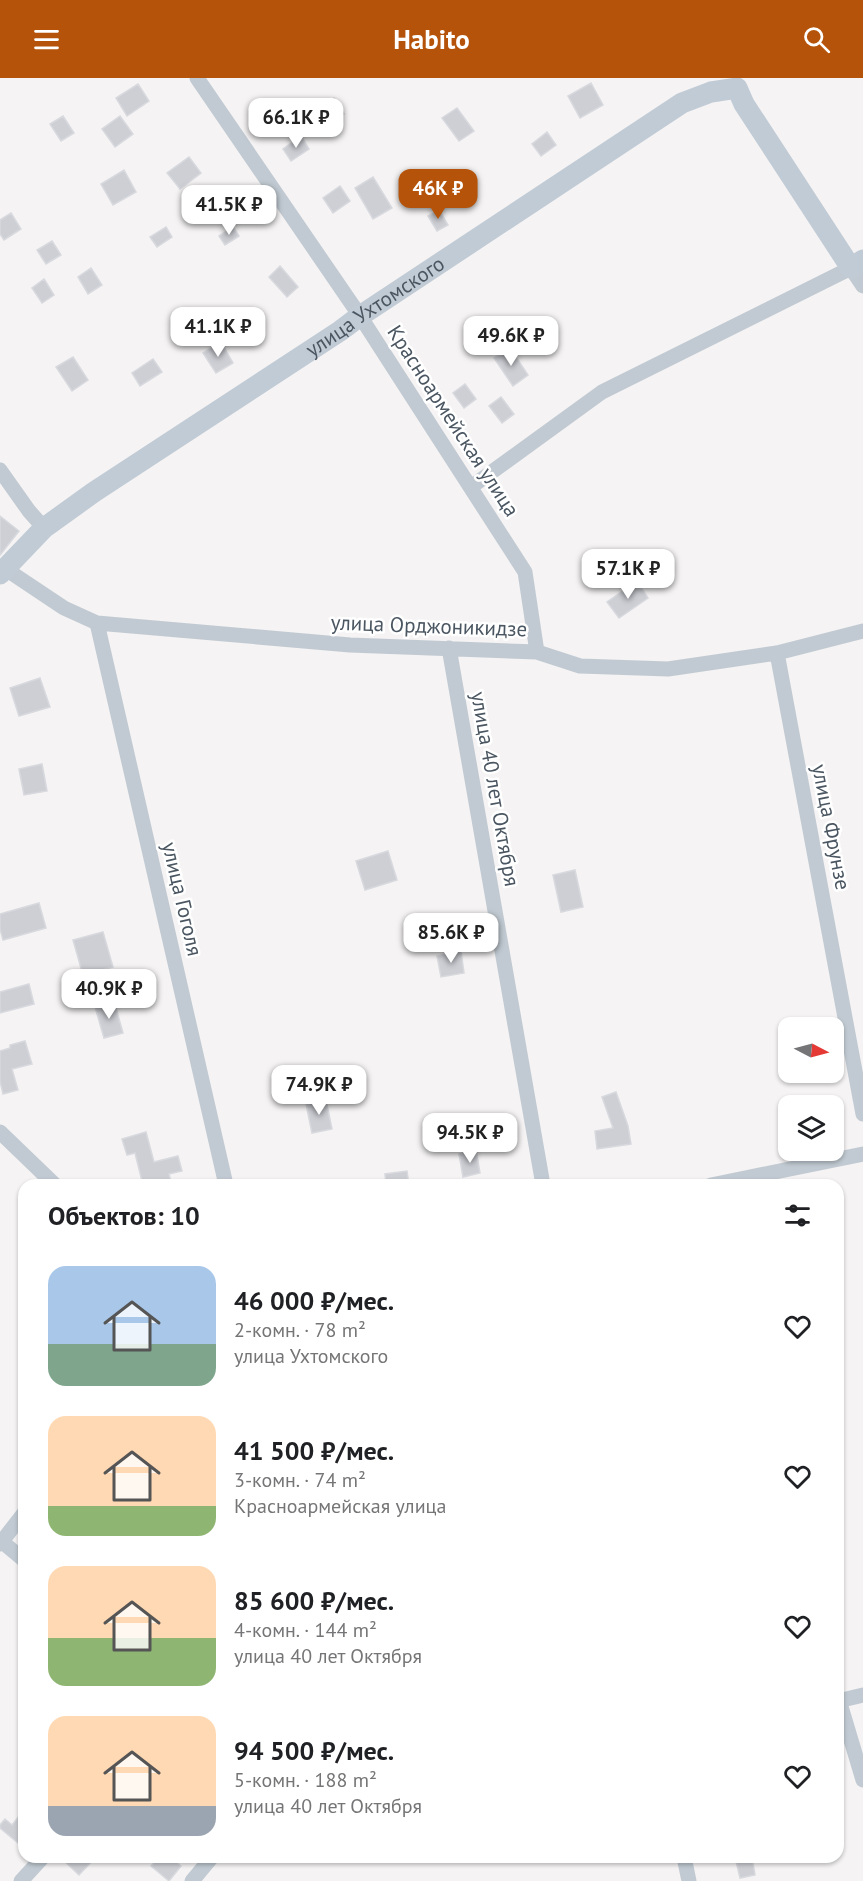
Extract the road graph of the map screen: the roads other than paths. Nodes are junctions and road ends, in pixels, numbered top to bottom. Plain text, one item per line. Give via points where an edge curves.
1 (197, 78) edge
2 (733, 83) edge
3 (857, 264) edge
4 (863, 286) edge
5 (360, 316) junction
6 (0, 470) edge
7 (471, 487) junction
8 (44, 528) junction
9 (2, 571) edge
10 (97, 623) junction
11 (863, 631) edge
12 (449, 648) junction
13 (537, 652) junction
14 (777, 654) junction
15 (863, 1114) edge
16 (0, 1132) edge
17 (863, 1154) edge
18 (49, 1179) edge
19 (225, 1179) edge
20 (542, 1179) edge
21 (740, 1179) edge
22 (18, 1521) edge
23 (1, 1542) edge
24 (18, 1555) edge
25 (863, 1695) edge
26 (844, 1700) edge
27 (844, 1717) edge
28 (863, 1780) edge
29 (37, 1863) edge
30 (207, 1863) edge
31 (685, 1863) edge
32 (21, 1881) edge
33 (192, 1881) edge
34 (689, 1881) edge

1 - 5 street, Красноармейская улица
2 - 3 main road
2 - 5 main road, улица Ухтомского via 682,103
3 - 4 street
3 - 7 street via 602,392
5 - 7 street, Красноармейская улица
5 - 8 main road, улица Ухтомского
6 - 8 street
7 - 13 street, Красноармейская улица via 525,572
8 - 9 main road, улица Ухтомского
9 - 10 street, улица Орджоникидзе via 63,608
10 - 12 street, улица Орджоникидзе via 350,645
10 - 19 street, улица Гоголя
11 - 14 street, улица Орджоникидзе
12 - 13 street, улица Орджоникидзе
12 - 20 street, улица 40 лет Октября
13 - 14 street, улица Орджоникидзе via 580,666 668,669
14 - 15 street, улица Фрунзе
16 - 18 street
17 - 21 street
22 - 23 street
23 - 24 street
25 - 26 street
27 - 28 street
29 - 32 street
30 - 33 street
31 - 34 street

